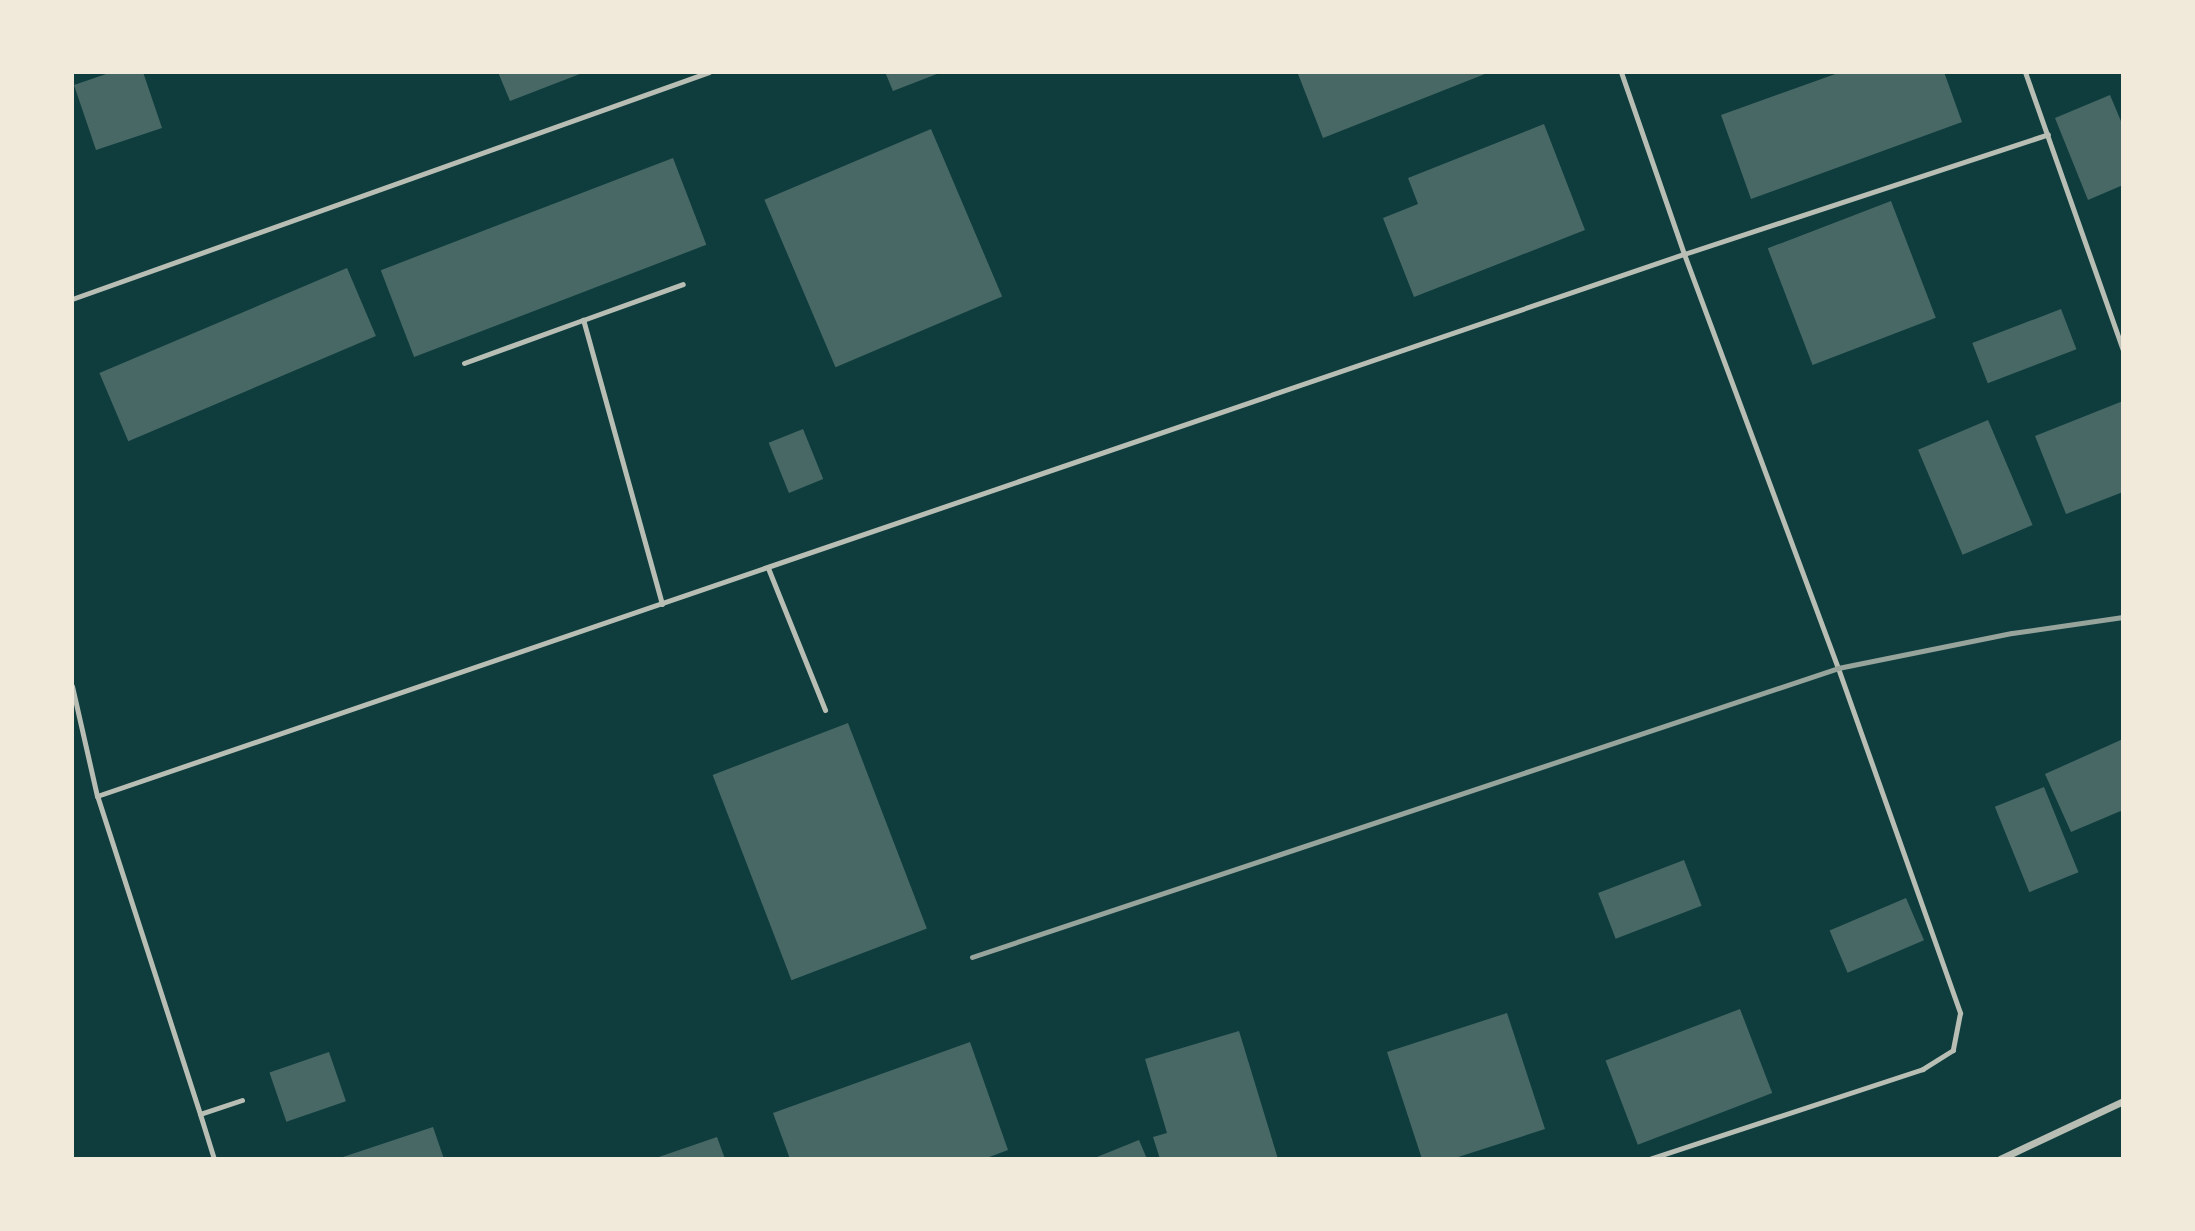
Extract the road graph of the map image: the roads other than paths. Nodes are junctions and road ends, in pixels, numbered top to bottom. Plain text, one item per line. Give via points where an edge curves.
1 (709, 72) edge
2 (1621, 72) edge
3 (2027, 72) edge
4 (2048, 134) junction
5 (1684, 254) junction
6 (683, 284) dead end
7 (72, 299) edge
8 (583, 320) junction
9 (2123, 350) edge
10 (464, 363) dead end
11 (768, 568) junction
12 (662, 604) junction
13 (72, 686) edge
14 (825, 710) dead end
15 (97, 796) junction
16 (242, 1100) dead end
17 (2123, 1101) edge
18 (200, 1114) junction
19 (214, 1159) edge
20 (1650, 1159) edge
21 (2000, 1159) edge

1 - 7 lane
2 - 5 lane
3 - 4 lane
4 - 5 lane
4 - 9 lane
5 - 11 lane
5 - 20 lane via 1838,668 1959,1013 1953,1050 1923,1069
6 - 8 lane
8 - 10 lane
8 - 12 lane
11 - 12 lane
11 - 14 lane
12 - 15 lane
13 - 15 lane
15 - 18 lane
16 - 18 lane
17 - 21 street
18 - 19 lane

